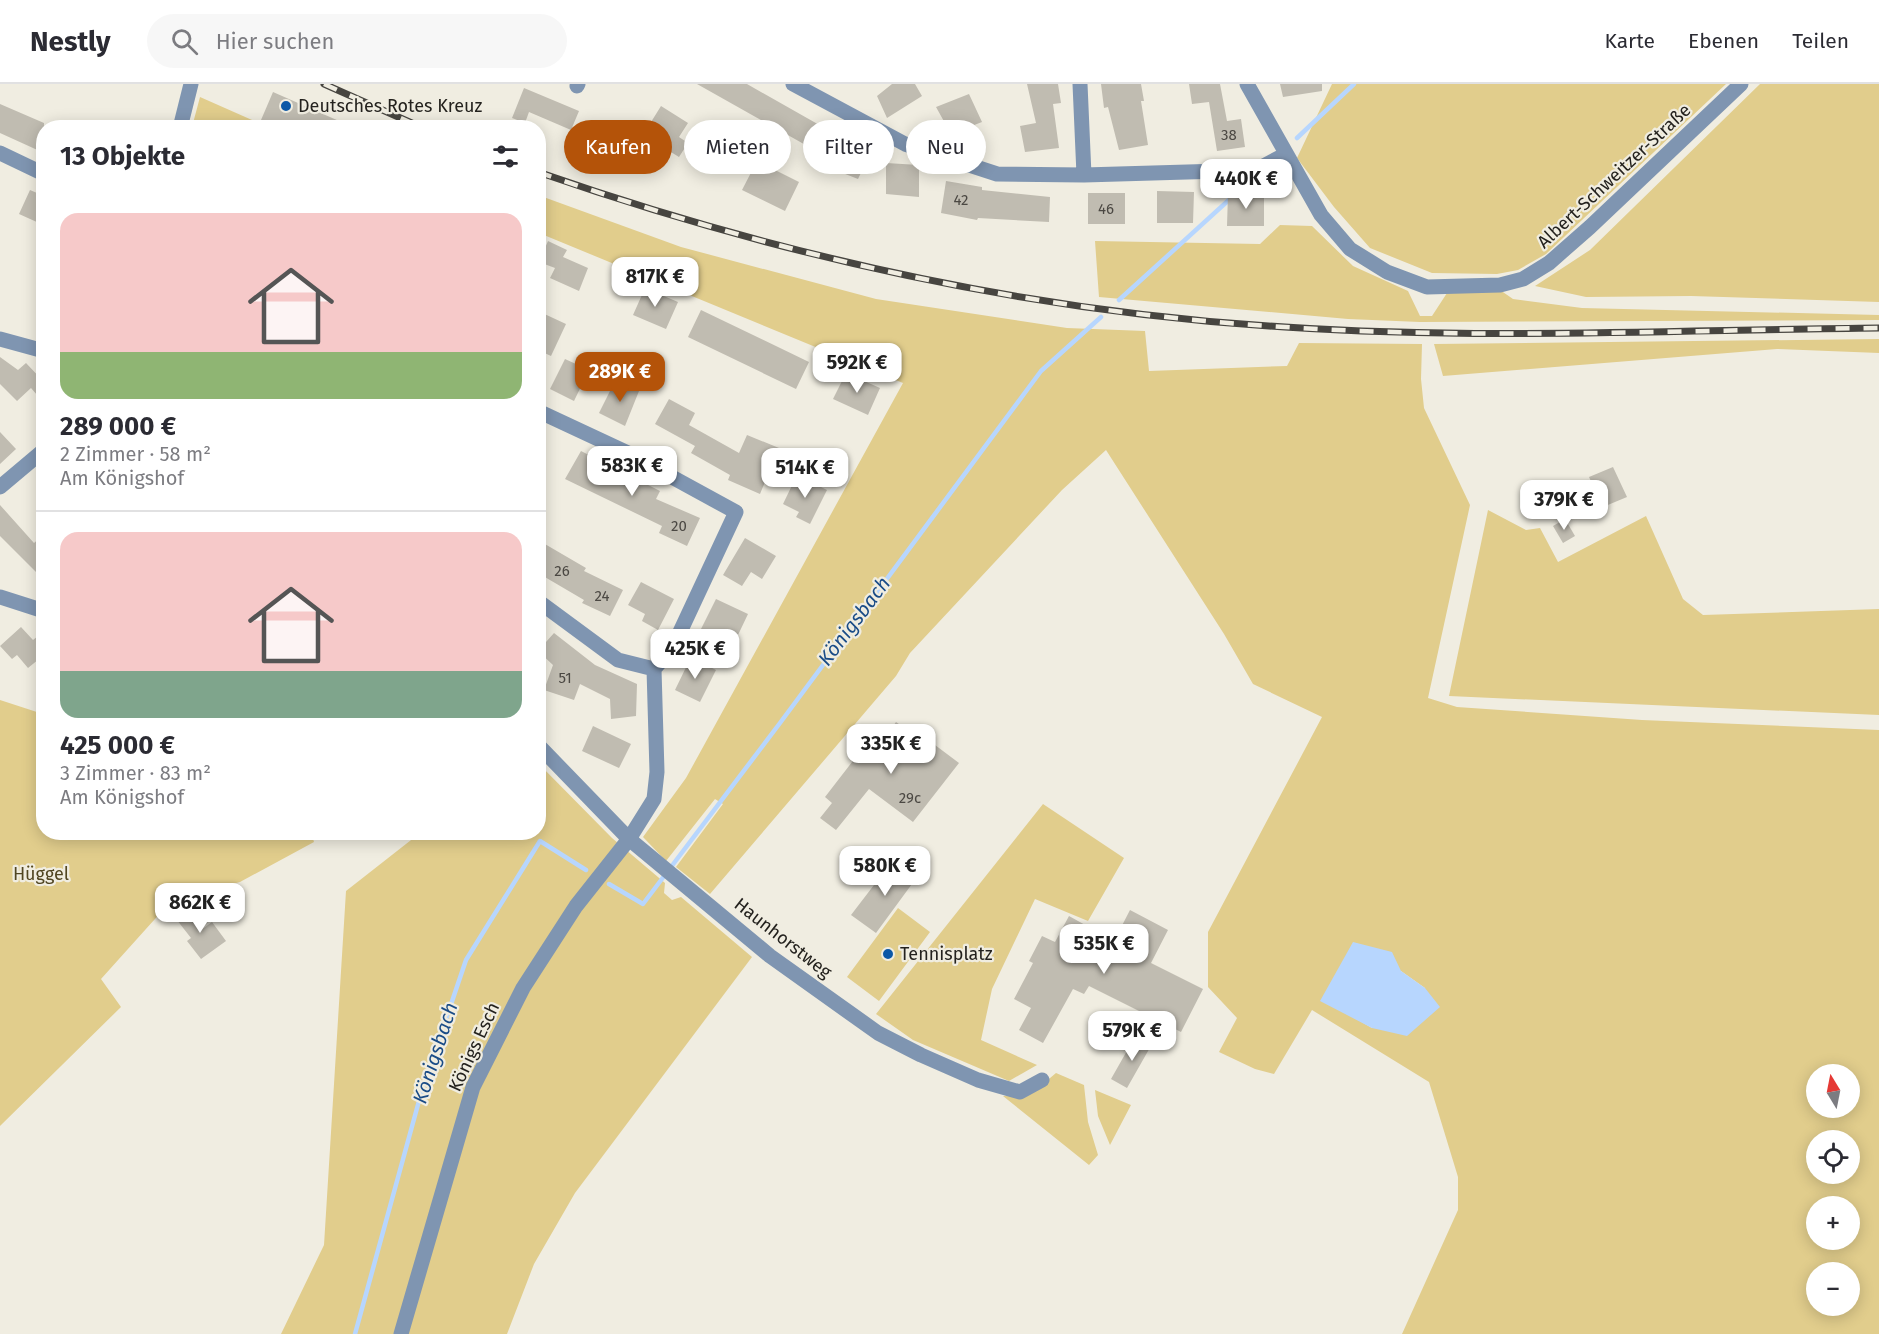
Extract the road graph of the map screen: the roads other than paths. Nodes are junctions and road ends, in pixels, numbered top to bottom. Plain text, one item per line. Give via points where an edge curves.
1 (191, 84) edge
2 (793, 84) edge
3 (1080, 84) edge
4 (1247, 84) edge
5 (1741, 84) edge
6 (182, 120) edge
7 (0, 153) edge
8 (1286, 154) junction
9 (36, 170) edge
10 (1084, 175) junction
11 (0, 339) edge
12 (36, 349) edge
13 (546, 415) edge
14 (36, 457) edge
15 (0, 487) edge
16 (0, 597) edge
17 (546, 607) edge
18 (36, 608) edge
19 (654, 669) junction
20 (546, 754) edge
21 (629, 839) junction
22 (1042, 1080) dead end
23 (401, 1334) edge

1 - 6 street
2 - 10 street via 905,144 997,174
3 - 10 street
4 - 8 street, Albert-Schweitzer-Straße
5 - 8 street, Albert-Schweitzer-Straße via 1549,263 1523,279 1500,285 1427,286 1387,272 1350,249 1328,224
7 - 9 street
8 - 10 street via 1256,170
11 - 12 street
13 - 19 street via 628,453 736,512 673,647
14 - 15 street
16 - 18 street
17 - 19 street via 618,660
19 - 21 street, Königs Esch via 654,799
20 - 21 street, Haunhorstweg
21 - 22 street, Haunhorstweg via 770,956 878,1033 978,1080 1020,1092
21 - 23 street, Königs Esch via 576,906 523,988 473,1087

